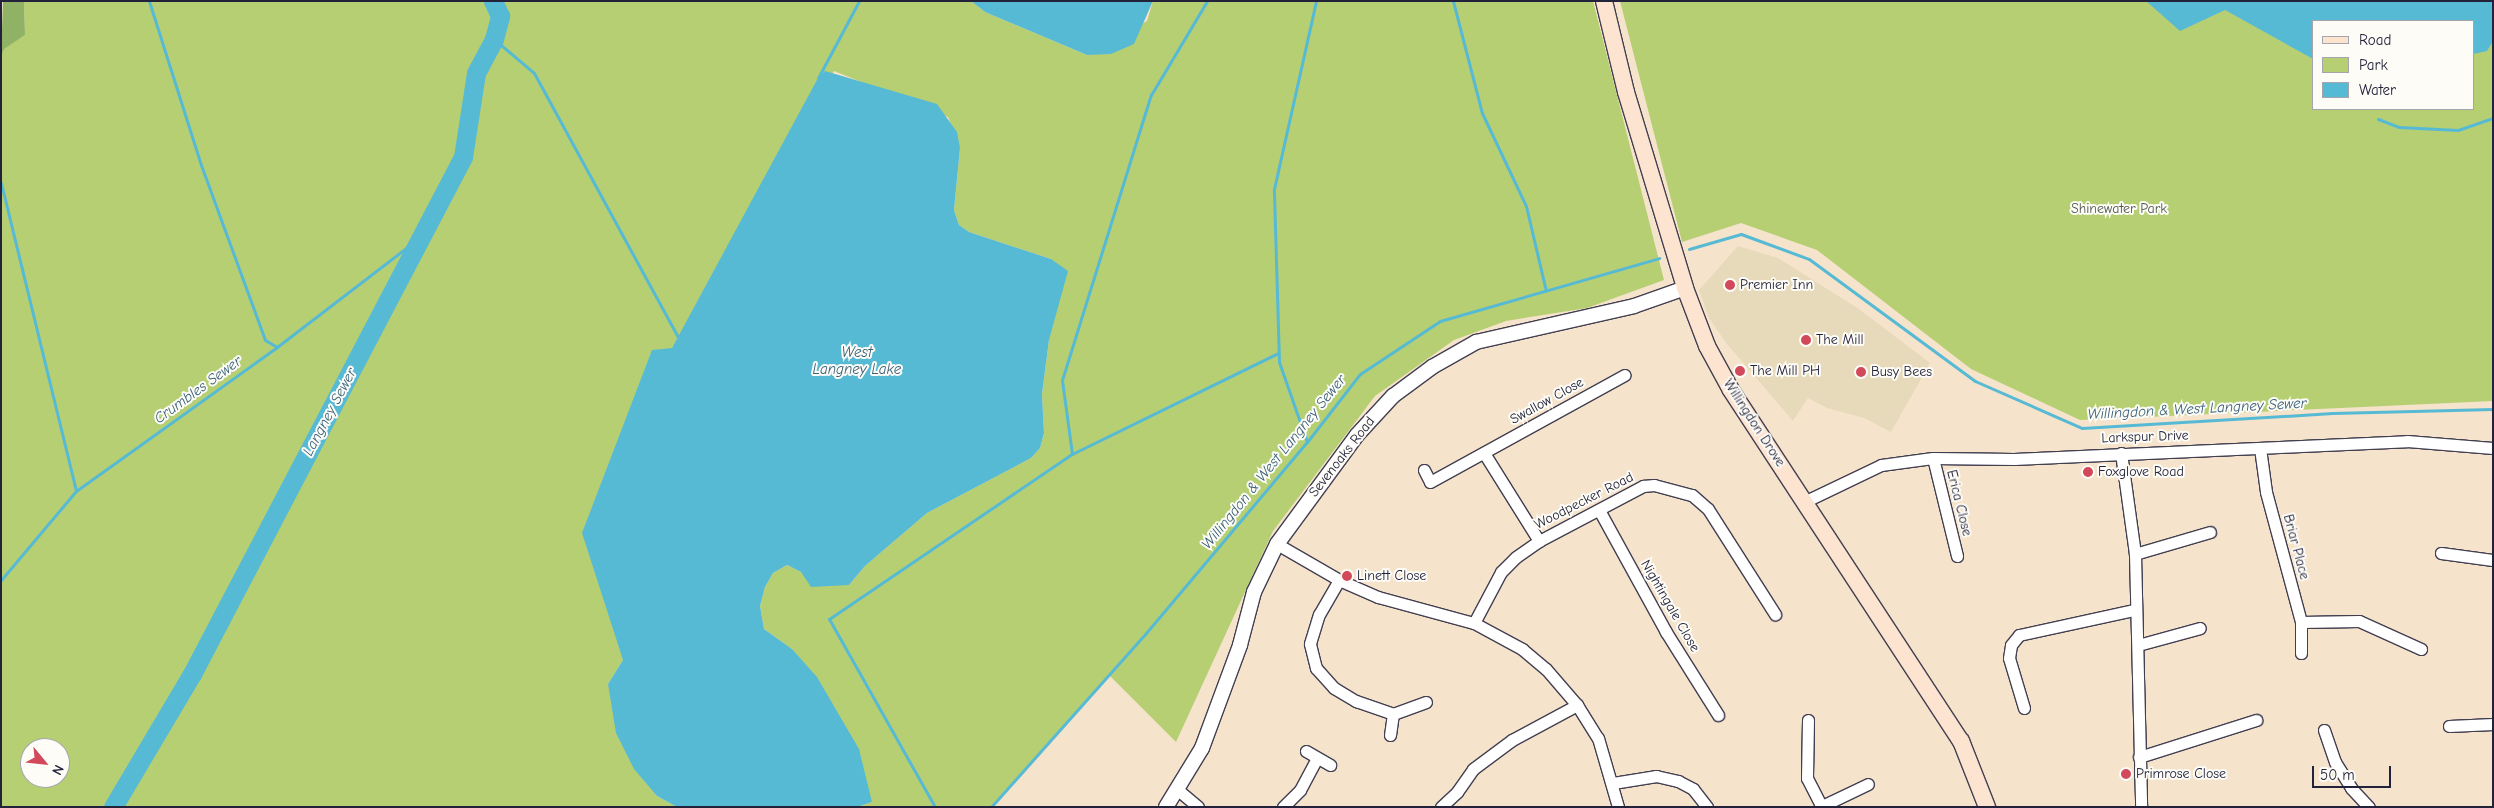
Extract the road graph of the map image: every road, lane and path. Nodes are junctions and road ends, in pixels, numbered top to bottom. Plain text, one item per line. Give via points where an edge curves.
1 (1604, 1) edge
2 (1685, 288) junction
3 (1625, 375) dead end
4 (2260, 448) junction
5 (2493, 448) edge
6 (1484, 452) junction
7 (2120, 453) junction
8 (1933, 458) junction
9 (1424, 470) dead end
10 (1806, 501) junction
11 (1599, 510) junction
12 (2210, 532) dead end
13 (1538, 541) junction
14 (1278, 544) junction
15 (2441, 553) dead end
16 (2135, 554) junction
17 (1957, 556) dead end
18 (2472, 558) junction
19 (2493, 560) edge
20 (2472, 570) dead end
21 (1339, 580) junction
22 (2134, 610) junction
23 (1775, 614) dead end
24 (2301, 622) junction
25 (1474, 623) junction
26 (2200, 628) dead end
27 (2138, 645) junction
28 (2421, 649) dead end
29 (2301, 653) dead end
30 (1426, 702) dead end
31 (1577, 704) junction
32 (2024, 708) dead end
33 (1393, 714) junction
34 (1718, 715) dead end
35 (1808, 720) dead end
36 (2256, 720) dead end
37 (2493, 724) edge
38 (2448, 726) dead end
39 (2324, 730) dead end
40 (1390, 734) dead end
41 (1306, 751) dead end
42 (2139, 757) junction
43 (1317, 758) junction
44 (1330, 765) dead end
45 (1613, 784) junction
46 (1868, 784) dead end
47 (1178, 790) junction
48 (1820, 806) edge
49 (1166, 807) edge
50 (1198, 807) edge
51 (1283, 807) edge
52 (1440, 807) edge
53 (1618, 807) edge
54 (1707, 807) edge
55 (1987, 807) edge
56 (2141, 807) edge
57 (2369, 807) edge

1 - 2 main road, Willingdon Drove via 1626,92
2 - 10 main road, Willingdon Drove via 1707,346 1731,390
2 - 14 street, Sevenoaks Road via 1634,306 1476,342 1432,367 1393,396 1357,435
3 - 6 street, Swallow Close
4 - 5 street, Larkspur Drive via 2407,442
4 - 7 street, Larkspur Drive
4 - 24 street, Briar Place via 2266,492
6 - 9 street, Swallow Close via 1430,482
6 - 13 street
7 - 8 street, Larkspur Drive via 2014,459
7 - 16 street
8 - 10 street, Larkspur Drive via 1881,465
8 - 17 street, Erica Close
10 - 55 main road, Willingdon Drove via 1961,741
11 - 13 street, Woodpecker Road
11 - 23 street, Woodpecker Road via 1643,486 1654,485 1692,495 1708,509
11 - 34 street, Nightingale Close via 1666,632
12 - 16 street
13 - 25 street, Woodpecker Road via 1501,572
14 - 21 street
14 - 47 street, Sevenoaks Road via 1254,592 1216,714 1202,748
15 - 18 street
16 - 22 street
18 - 19 street
18 - 20 street
21 - 25 street via 1378,597
21 - 33 street via 1319,614 1310,644 1316,668 1334,688 1356,701
22 - 27 street
22 - 32 street via 2019,635 2011,645 2009,658
24 - 28 street via 2359,621
24 - 29 street, Briar Place
25 - 31 street via 1522,649
26 - 27 street
27 - 42 street
30 - 33 street
31 - 45 street via 1598,738
31 - 52 street via 1512,740 1473,769 1457,792
33 - 40 street
35 - 48 street via 1807,778
36 - 42 street
37 - 38 street
39 - 57 street via 2335,762
41 - 43 street
42 - 56 street
43 - 44 street
43 - 51 street via 1300,790
45 - 53 street
45 - 54 street via 1656,776 1678,781 1693,789
46 - 48 street
47 - 49 street, Sevenoaks Road
47 - 50 street

